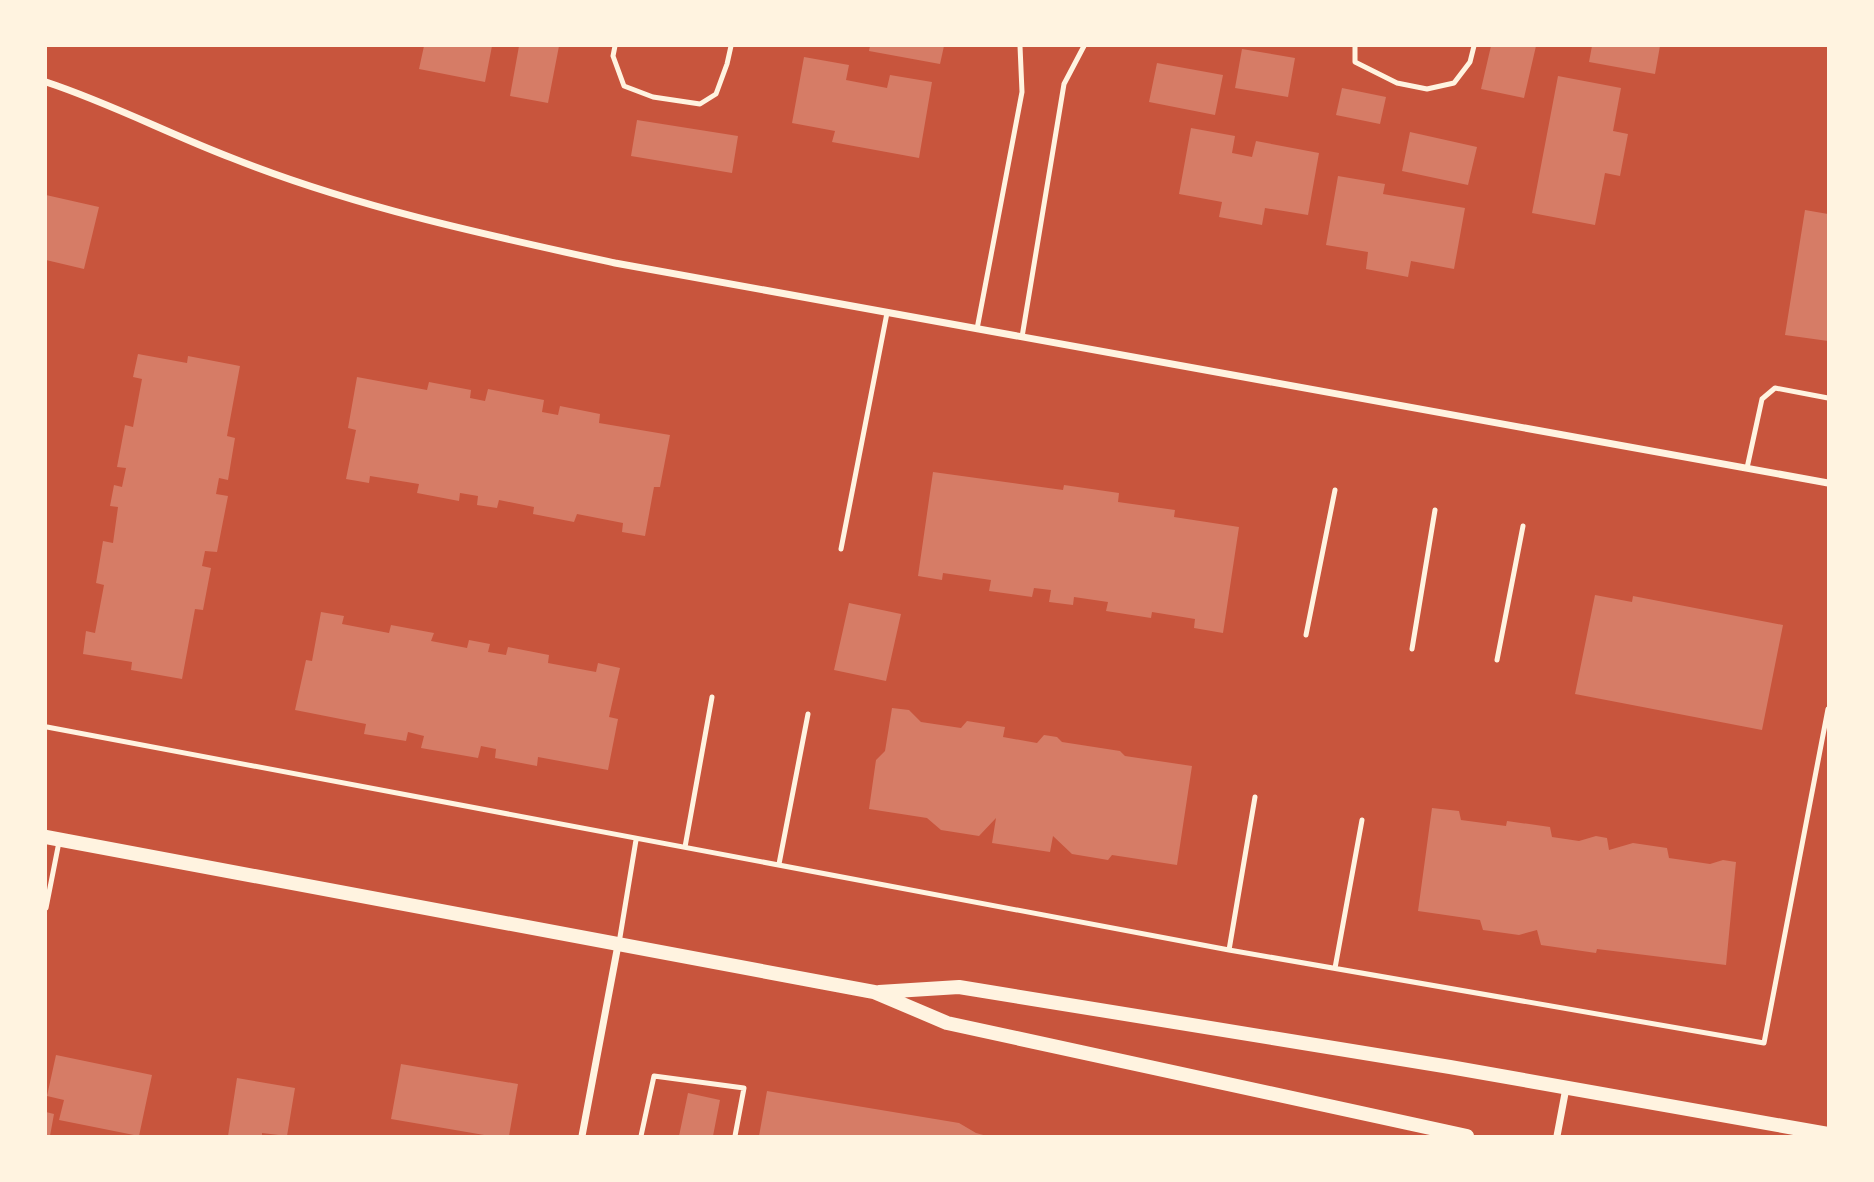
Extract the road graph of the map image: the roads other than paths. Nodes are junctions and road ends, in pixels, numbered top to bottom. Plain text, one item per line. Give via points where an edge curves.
1 (615, 46) edge
2 (731, 46) edge
3 (1020, 46) edge
4 (1084, 46) edge
5 (1355, 46) edge
6 (1474, 46) edge
7 (46, 82) edge
8 (887, 313) junction
9 (976, 329) junction
10 (1022, 337) junction
11 (1829, 398) edge
12 (1748, 468) junction
13 (1829, 483) edge
14 (1335, 490) dead end
15 (1435, 510) dead end
16 (1523, 526) dead end
17 (841, 548) dead end
18 (1306, 635) dead end
19 (1412, 649) dead end
20 (1497, 660) dead end
21 (712, 697) dead end
22 (1829, 709) edge
23 (808, 714) dead end
24 (47, 727) edge
25 (1255, 797) dead end
26 (1362, 820) dead end
27 (53, 838) edge
28 (636, 839) junction
29 (685, 847) junction
30 (779, 864) junction
31 (46, 908) edge
32 (618, 944) junction
33 (1229, 950) junction
34 (1335, 968) junction
35 (874, 992) junction
36 (1566, 1088) junction
37 (1829, 1134) edge
38 (582, 1136) edge
39 (641, 1136) edge
40 (735, 1136) edge
41 (1467, 1136) edge
42 (1558, 1136) edge

1 - 2 lane via 613,56 624,86 653,97 700,104 716,94
3 - 9 lane via 1023,92
4 - 10 lane via 1064,84
5 - 6 lane via 1354,62 1397,83 1427,89 1454,83 1470,62
7 - 8 street via 232,159 358,201 487,236
8 - 9 street
8 - 17 lane
9 - 10 street
10 - 12 street
11 - 12 lane via 1775,388 1762,399
12 - 13 street
14 - 18 lane
15 - 19 lane
16 - 20 lane
21 - 29 lane
22 - 34 lane via 1764,1043
23 - 30 lane
24 - 28 lane
25 - 33 lane
26 - 34 lane
27 - 31 lane
27 - 32 main road
28 - 29 lane
28 - 32 lane
29 - 30 lane
30 - 33 lane
32 - 35 main road
32 - 38 street
33 - 34 lane
35 - 36 main road via 959,987
35 - 41 main road via 947,1023
36 - 37 main road
36 - 42 street
39 - 40 lane via 654,1076 744,1088

